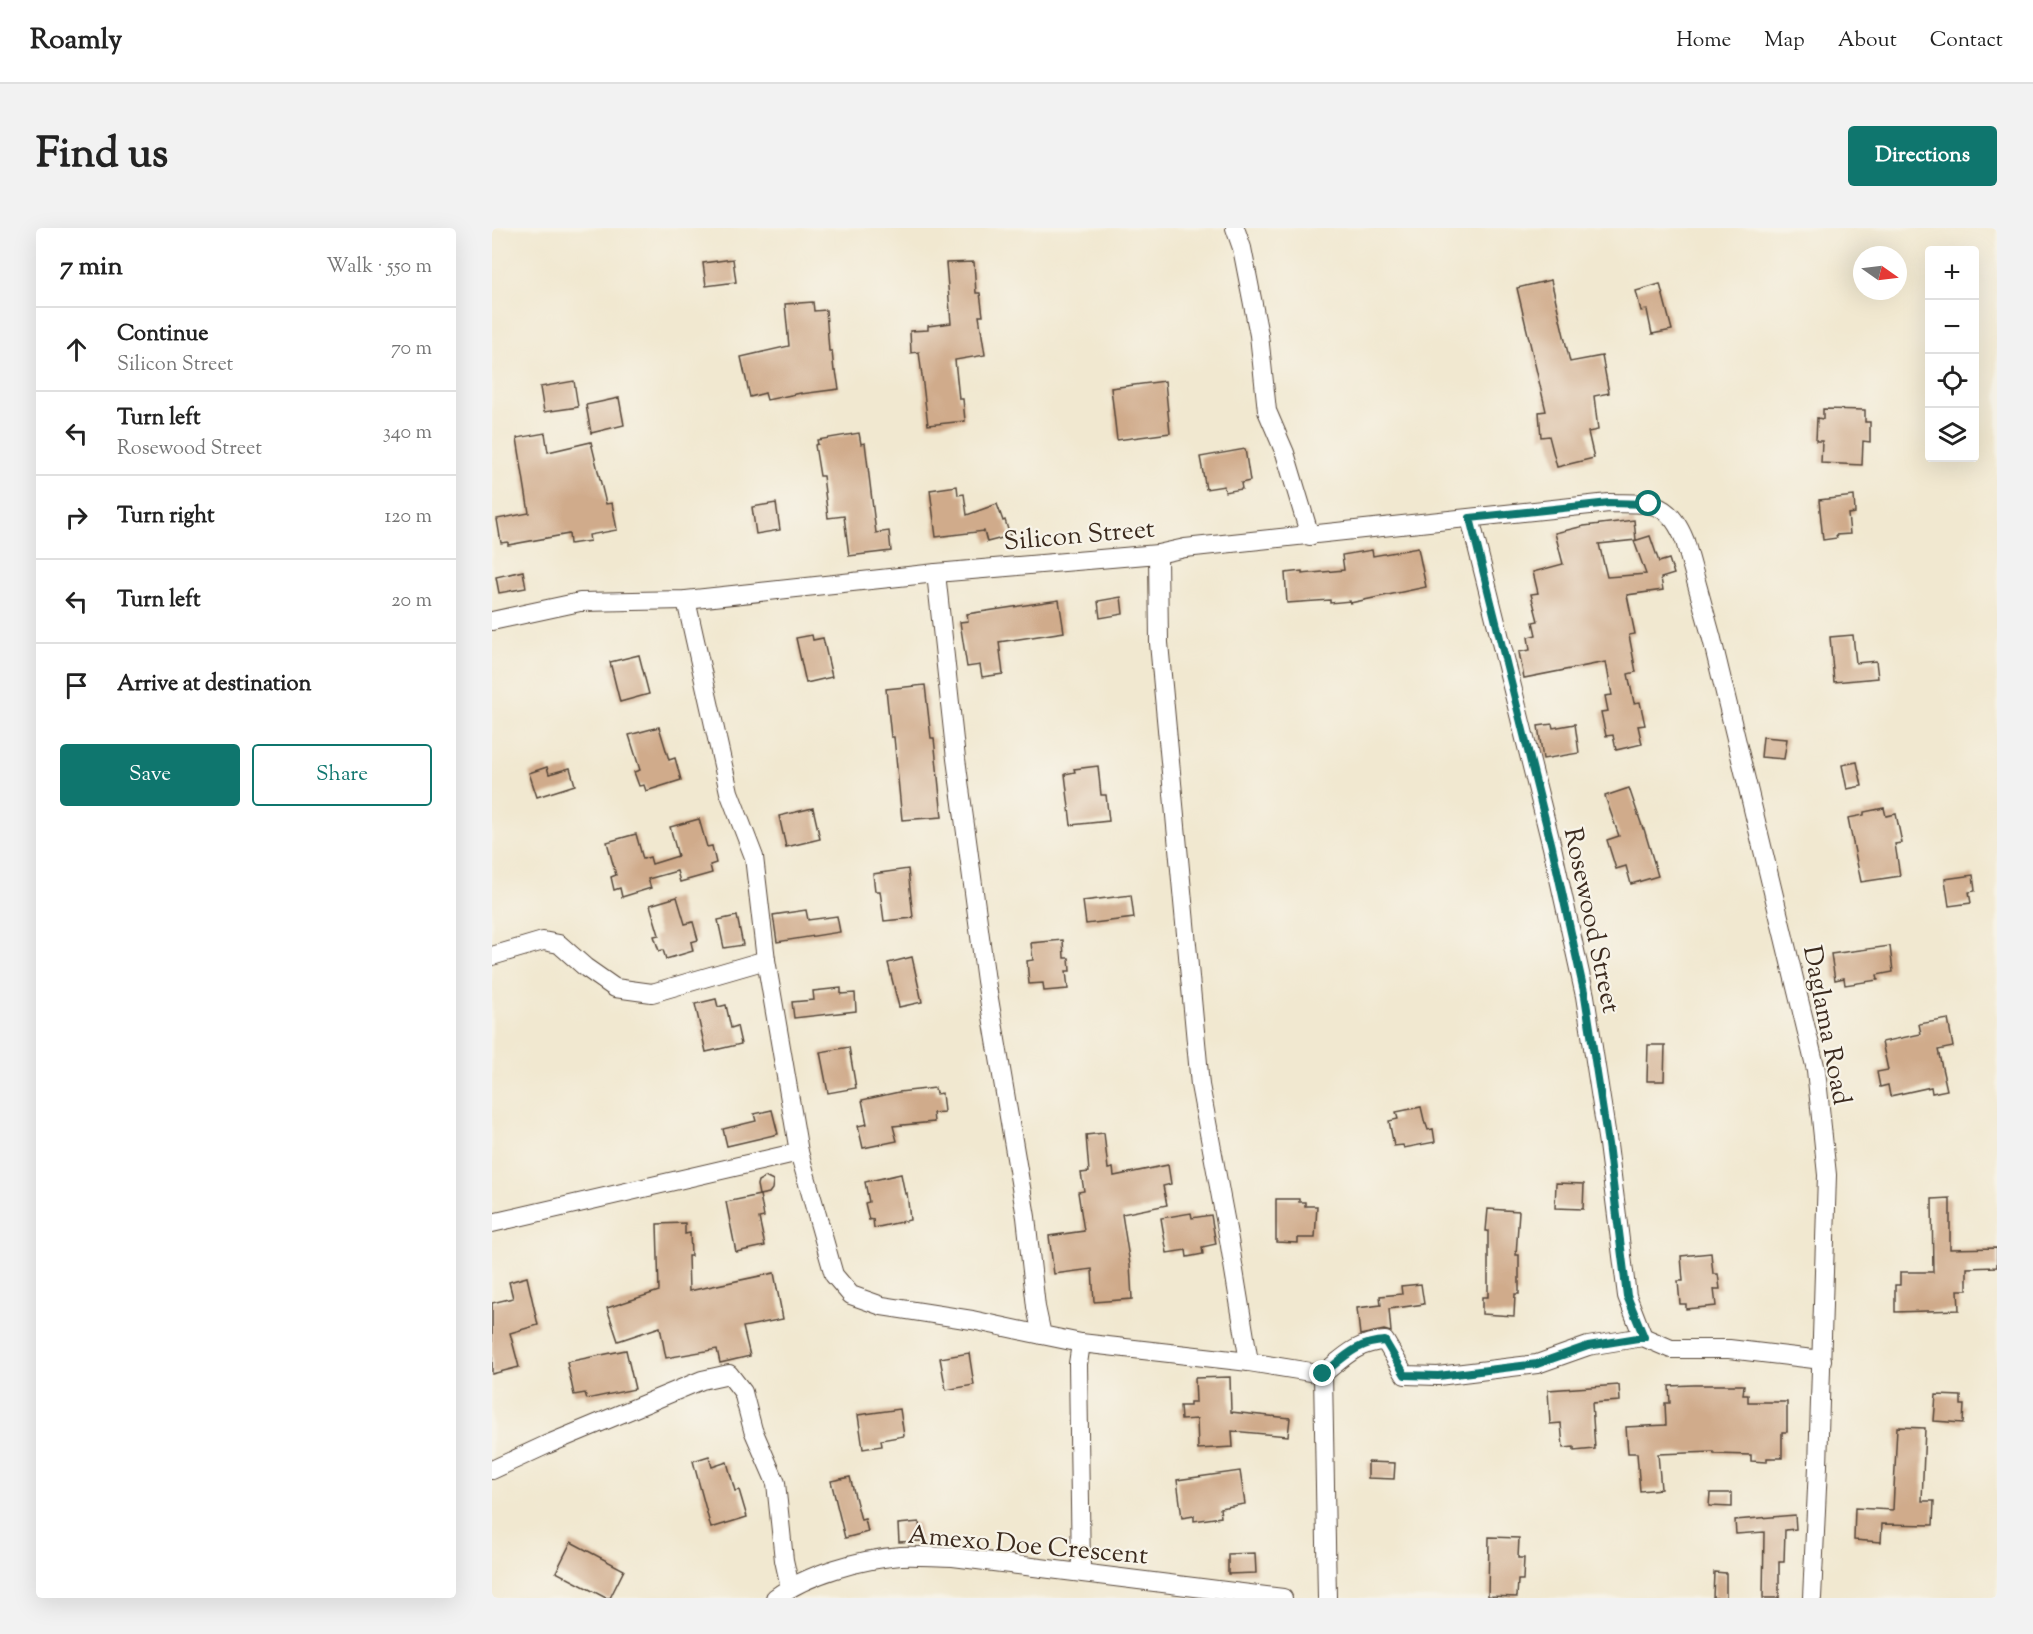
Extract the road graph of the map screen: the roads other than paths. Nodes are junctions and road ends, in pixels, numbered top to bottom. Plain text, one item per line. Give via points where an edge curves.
1 (1235, 228) edge
2 (1670, 513) joint
3 (1470, 518) junction
4 (1310, 536) junction
5 (1158, 554) junction
6 (936, 573) junction
7 (686, 600) junction
8 (492, 621) edge
9 (492, 956) edge
10 (766, 960) junction
11 (799, 1152) junction
12 (492, 1223) edge
13 (1042, 1335) junction
14 (1644, 1337) junction
15 (1081, 1343) junction
16 (1822, 1360) junction
17 (1249, 1362) junction
18 (1323, 1374) junction
19 (492, 1470) edge
20 (1081, 1572) junction
21 (790, 1587) junction
22 (775, 1598) edge
23 (1283, 1598) edge
24 (1327, 1598) edge
25 (1812, 1598) edge

1 - 4 street via 1259,335 1267,411 1285,453
2 - 3 street, Silicon Street via 1649,504 1609,503
2 - 16 street, Daglama Road via 1685,541 1712,639 1816,1070 1827,1175
3 - 4 street, Silicon Street
3 - 14 street, Rosewood Street via 1585,996 1627,1296
4 - 5 street, Silicon Street
5 - 6 street, Silicon Street
5 - 17 street via 1159,643 1200,1085
6 - 7 street, Silicon Street
6 - 13 street via 981,946
7 - 8 street, Silicon Street via 580,602
7 - 10 street via 729,792 754,857
9 - 10 street via 543,941 559,944 615,988 652,993
10 - 11 street
11 - 12 street
11 - 13 street via 834,1275 851,1295 882,1306
13 - 15 street
14 - 16 street via 1671,1349 1730,1349
14 - 18 street via 1588,1346 1537,1364 1438,1376 1405,1375 1385,1341 1370,1342
15 - 17 street
15 - 20 street
16 - 25 street, Daglama Road
17 - 18 street
18 - 24 street
19 - 21 street via 702,1380 729,1374 743,1392 753,1430 776,1483
20 - 21 street, Amexo Doe Crescent via 952,1557 902,1556 856,1563
20 - 23 street, Amexo Doe Crescent
21 - 22 street, Amexo Doe Crescent

